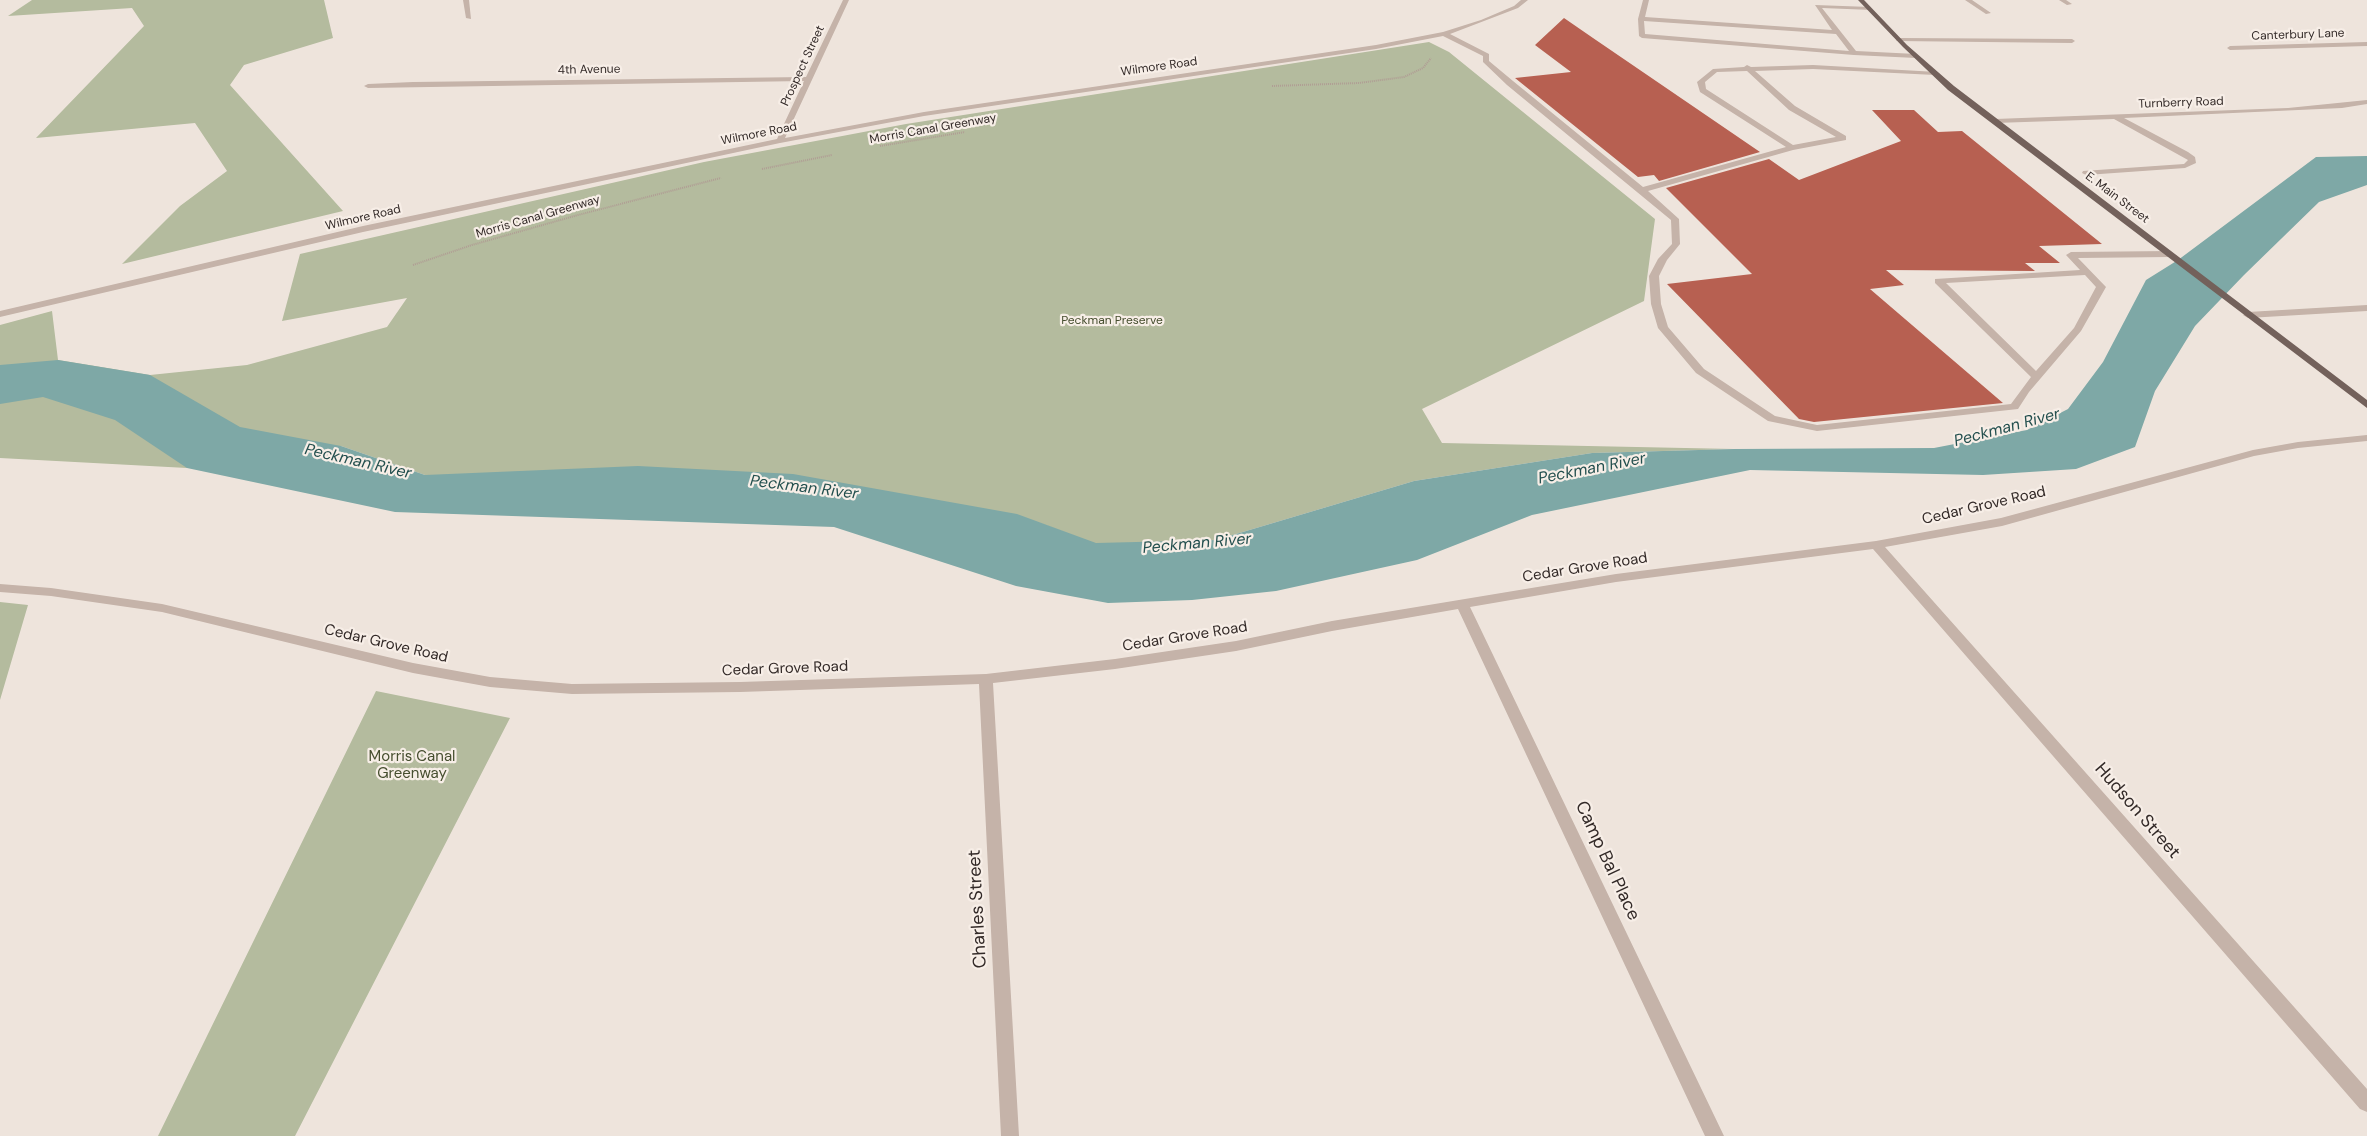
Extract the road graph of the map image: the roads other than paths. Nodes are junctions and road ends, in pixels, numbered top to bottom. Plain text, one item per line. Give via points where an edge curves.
1 (466, 0) edge
2 (846, 0) edge
3 (1525, 0) edge
4 (1646, 0) edge
5 (1861, 0) edge
6 (1968, 0) edge
7 (2062, 0) edge
8 (1815, 3) edge
9 (2069, 4) dead end
10 (1870, 9) junction
11 (1988, 13) dead end
12 (469, 18) dead end
13 (1641, 19) junction
14 (1837, 32) junction
15 (1444, 34) junction
16 (1899, 40) junction
17 (2072, 41) dead end
18 (2367, 44) edge
19 (2230, 48) dead end
20 (1854, 53) junction
21 (1916, 56) junction
22 (1747, 68) junction
23 (1935, 74) junction
24 (809, 79) junction
25 (368, 86) dead end
26 (2367, 102) edge
27 (2116, 116) junction
28 (1994, 121) junction
29 (780, 141) junction
30 (1792, 148) junction
31 (2086, 173) dead end
32 (1642, 190) junction
33 (2172, 255) junction
34 (2087, 272) junction
35 (2367, 308) edge
36 (0, 314) edge
37 (2248, 316) junction
38 (2036, 376) junction
39 (2367, 405) edge
40 (2367, 438) edge
41 (1876, 545) junction
42 (0, 588) edge
43 (1462, 603) junction
44 (986, 679) junction
45 (2367, 1104) edge
46 (1010, 1136) edge
47 (1715, 1136) edge

1 - 12 street
2 - 24 street, Prospect Street
3 - 15 street, Wilmore Road via 1484,21
4 - 13 street
5 - 10 main road, E. Main Street
6 - 11 street
7 - 9 street
8 - 10 street
8 - 14 street
10 - 16 main road, E. Main Street
13 - 14 street
13 - 20 street via 1642,36
14 - 20 street
15 - 29 street, Wilmore Road via 934,113
15 - 32 street via 1487,55 1485,61 1510,83
16 - 17 street
16 - 21 main road, E. Main Street
18 - 19 street, Canterbury Lane
20 - 21 street
21 - 23 main road, E. Main Street
22 - 23 street via 1813,67
22 - 30 street via 1714,70 1701,82 1703,90
22 - 30 street via 1792,108 1843,138
23 - 28 main road, E. Main Street
24 - 25 street, 4th Avenue
24 - 29 street, Prospect Street
26 - 27 street, Turnberry Road via 2306,108
27 - 28 street, Turnberry Road
27 - 31 street via 2185,154 2192,163
28 - 33 main road, E. Main Street
29 - 36 street, Wilmore Road via 363,229
30 - 32 street
32 - 38 street via 1674,219 1676,244 1654,276 1656,304 1663,328 1700,372 1772,419 1817,428 2014,407
33 - 34 street via 2071,256
33 - 37 main road, E. Main Street
34 - 38 street via 2101,287 2078,329
34 - 38 street via 1938,281
35 - 37 street
37 - 39 main road, E. Main Street
40 - 41 street, Cedar Grove Road via 2253,453 2002,522
41 - 43 street, Cedar Grove Road via 1616,578
41 - 45 street, Hudson Street
42 - 44 street, Cedar Grove Road via 162,608 413,668 490,682 582,689
43 - 44 street, Cedar Grove Road via 1227,647
43 - 47 street, Camp Bal Place
44 - 46 street, Charles Street

